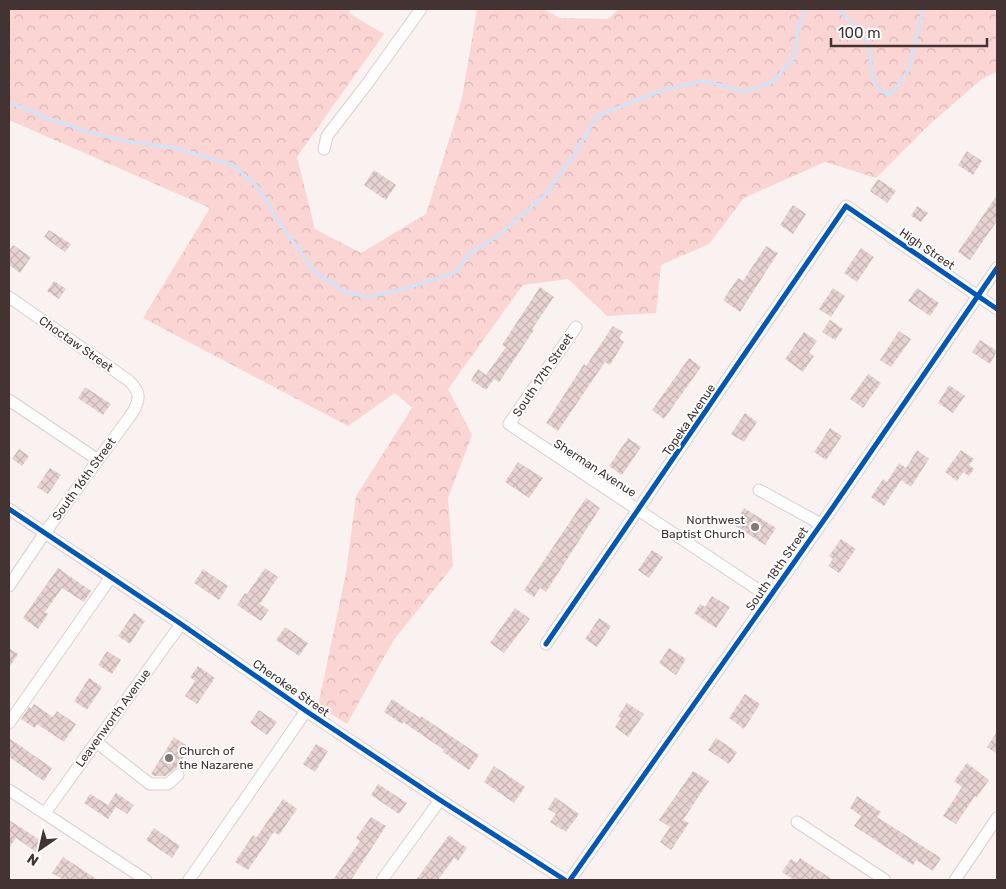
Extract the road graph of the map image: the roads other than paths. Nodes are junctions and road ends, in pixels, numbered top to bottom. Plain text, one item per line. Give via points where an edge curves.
1 (422, 9) edge
2 (324, 149) dead end
3 (846, 206) joint
4 (997, 268) edge
5 (978, 296) junction
6 (9, 297) edge
7 (997, 309) edge
8 (576, 327) dead end
9 (138, 395) joint
10 (9, 400) edge
11 (509, 424) joint
12 (98, 460) junction
13 (759, 490) dead end
14 (9, 509) edge
15 (640, 510) junction
16 (821, 524) junction
17 (44, 534) junction
18 (111, 577) junction
19 (9, 586) edge
20 (769, 598) junction
21 (181, 624) junction
22 (546, 644) dead end
23 (306, 711) junction
24 (9, 723) edge
25 (96, 742) junction
26 (178, 775) dead end
27 (9, 790) edge
28 (440, 800) junction
29 (45, 813) junction
30 (997, 818) edge
31 (797, 822) dead end
32 (146, 880) edge
33 (189, 880) edge
34 (382, 880) edge
35 (565, 880) edge
36 (570, 880) edge
37 (885, 880) edge
38 (955, 880) edge

1 - 2 street via 327,136
3 - 5 street, High Street
3 - 15 street, Topeka Avenue
4 - 5 street, South 18th Street
5 - 7 street, High Street
5 - 16 street, South 18th Street
6 - 9 street, Choctaw Street via 128,380
8 - 11 street, South 17th Street
9 - 12 street, South 16th Street via 138,404
10 - 12 street
11 - 15 street, Sherman Avenue
12 - 17 street, South 16th Street
13 - 16 street
14 - 17 street, Cherokee Street
15 - 20 street, Sherman Avenue
15 - 22 street, Topeka Avenue
16 - 20 street, South 18th Street
17 - 18 street, Cherokee Street
17 - 19 street, South 16th Street
18 - 21 street, Cherokee Street
18 - 24 street
20 - 36 street, South 18th Street
21 - 23 street, Cherokee Street
21 - 25 street, Leavenworth Avenue
23 - 28 street, Cherokee Street
23 - 33 street
25 - 26 street via 150,784 168,784
25 - 29 street, Leavenworth Avenue
27 - 29 street
28 - 34 street
28 - 35 street, Cherokee Street
29 - 32 street
30 - 38 street
31 - 37 street

